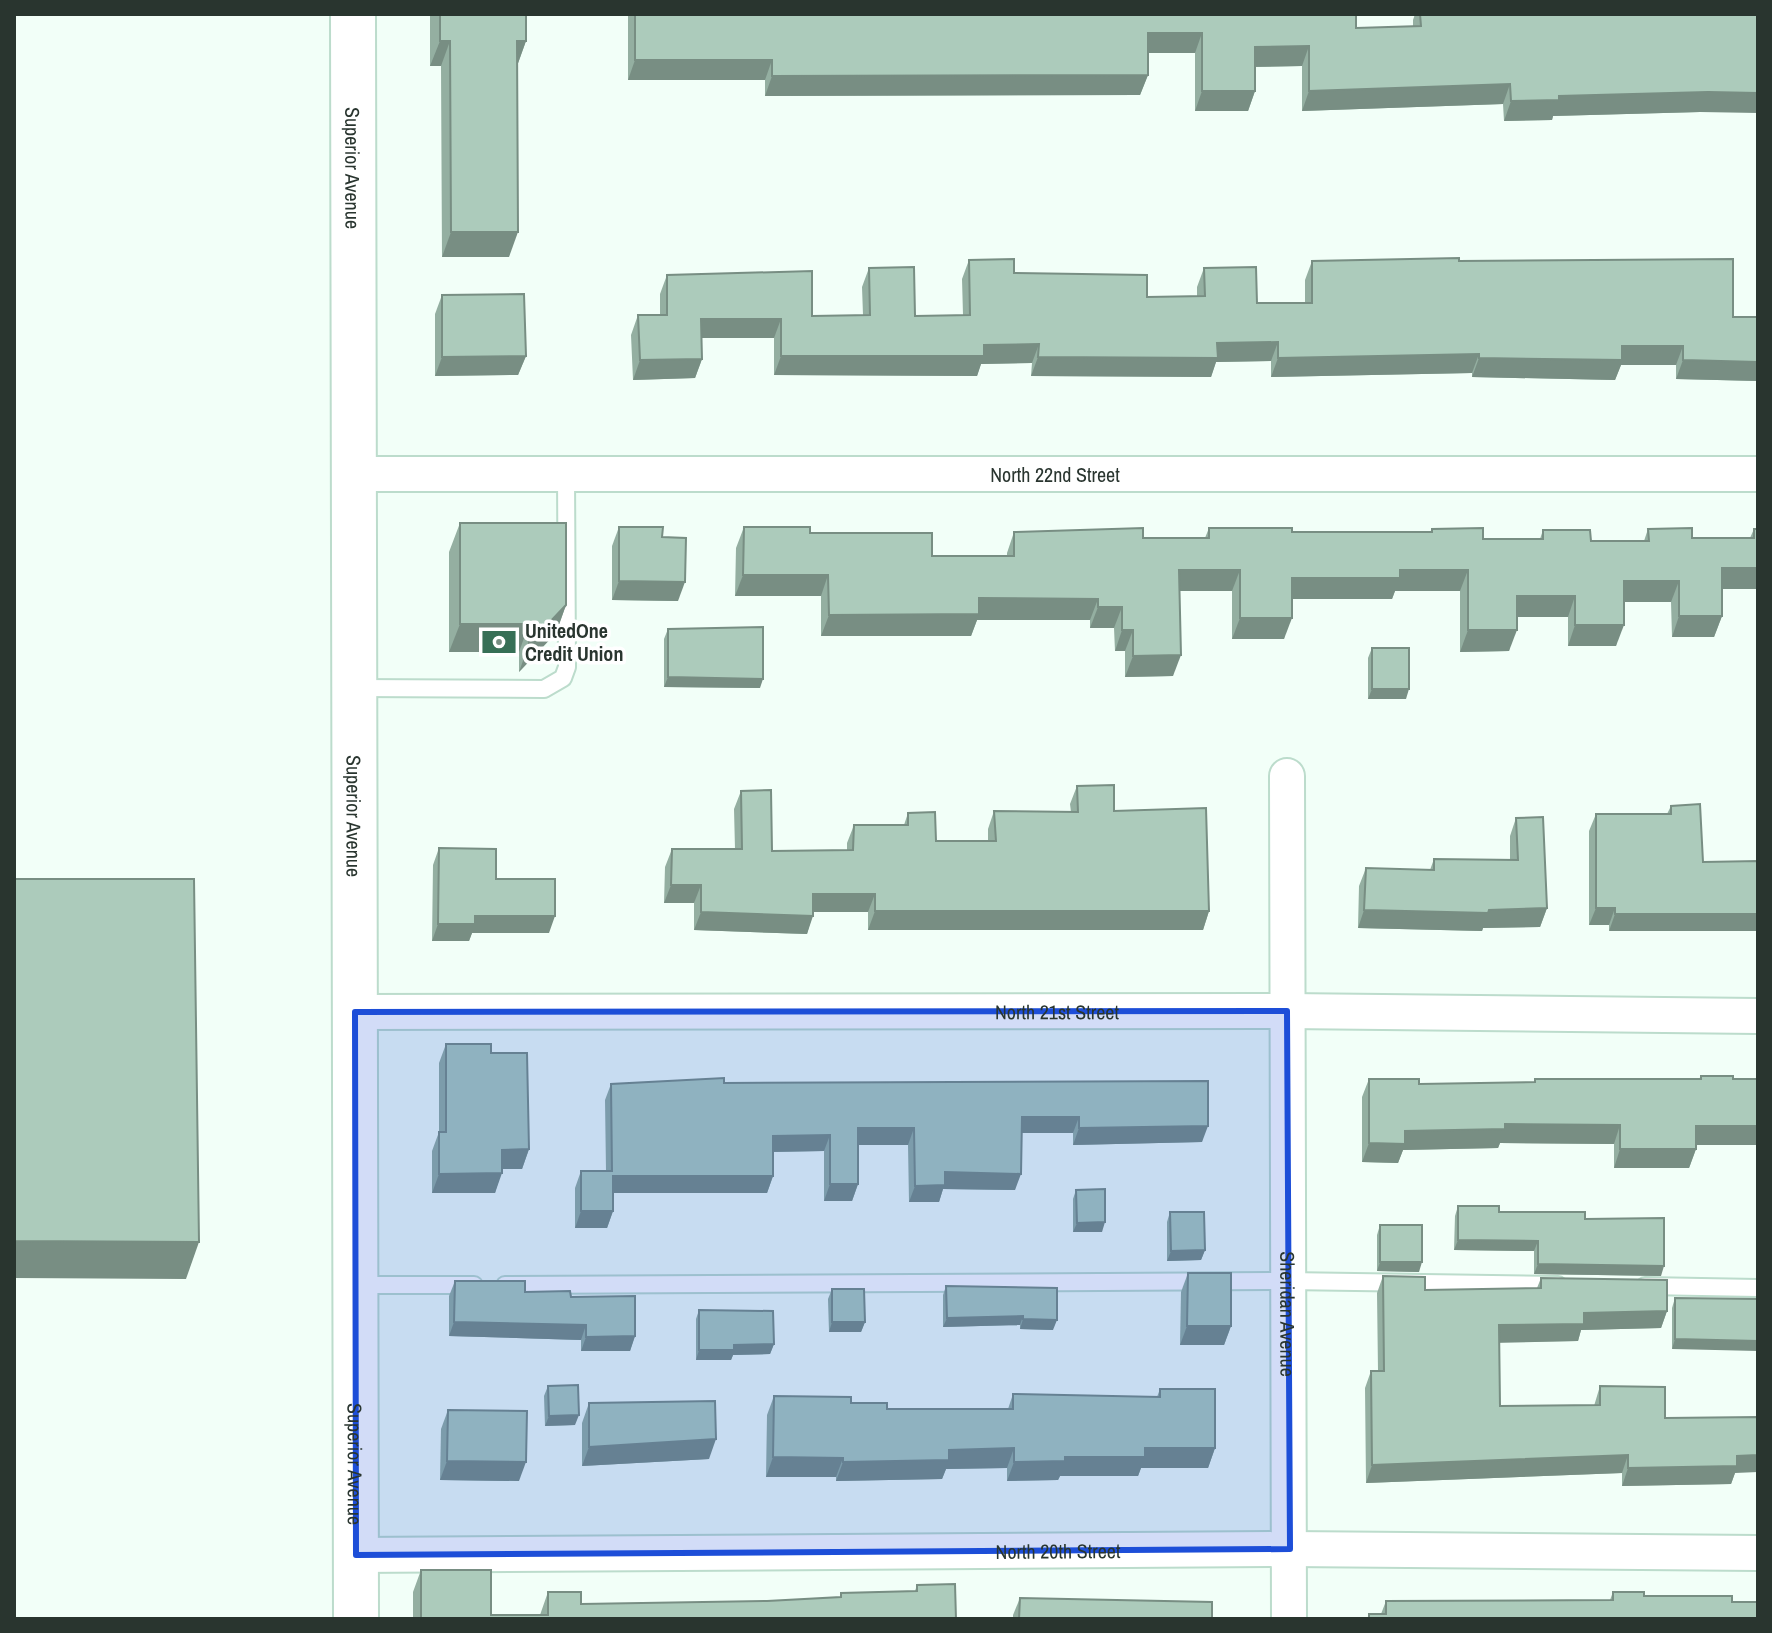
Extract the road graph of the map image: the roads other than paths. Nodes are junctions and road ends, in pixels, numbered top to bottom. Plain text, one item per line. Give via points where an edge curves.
1 (353, 14) edge
2 (566, 472) junction
3 (353, 474) junction
4 (1758, 474) edge
5 (354, 688) junction
6 (1287, 776) dead end
7 (1287, 1011) junction
8 (355, 1012) junction
9 (1758, 1016) edge
10 (1287, 1281) junction
11 (355, 1285) junction
12 (1570, 1285) edge
13 (1633, 1286) edge
14 (1758, 1288) edge
15 (1290, 1549) junction
16 (1758, 1553) edge
17 (356, 1555) junction
18 (356, 1619) edge
19 (1289, 1619) edge

1 - 3 street, Superior Avenue
2 - 3 street, North 22nd Street
2 - 4 street, North 22nd Street
2 - 5 lane via 563,678 544,689
3 - 5 street, Superior Avenue
5 - 8 street, Superior Avenue
6 - 7 street, Sheridan Avenue
7 - 8 street, North 21st Street
7 - 9 street, North 21st Street
7 - 10 street, Sheridan Avenue
8 - 11 street, Superior Avenue
10 - 11 lane
10 - 12 lane
10 - 15 street, Sheridan Avenue
11 - 17 street, Superior Avenue
13 - 14 lane
15 - 16 street, North 20th Street
15 - 17 street, North 20th Street
15 - 19 street, Sheridan Avenue
17 - 18 street, Superior Avenue

